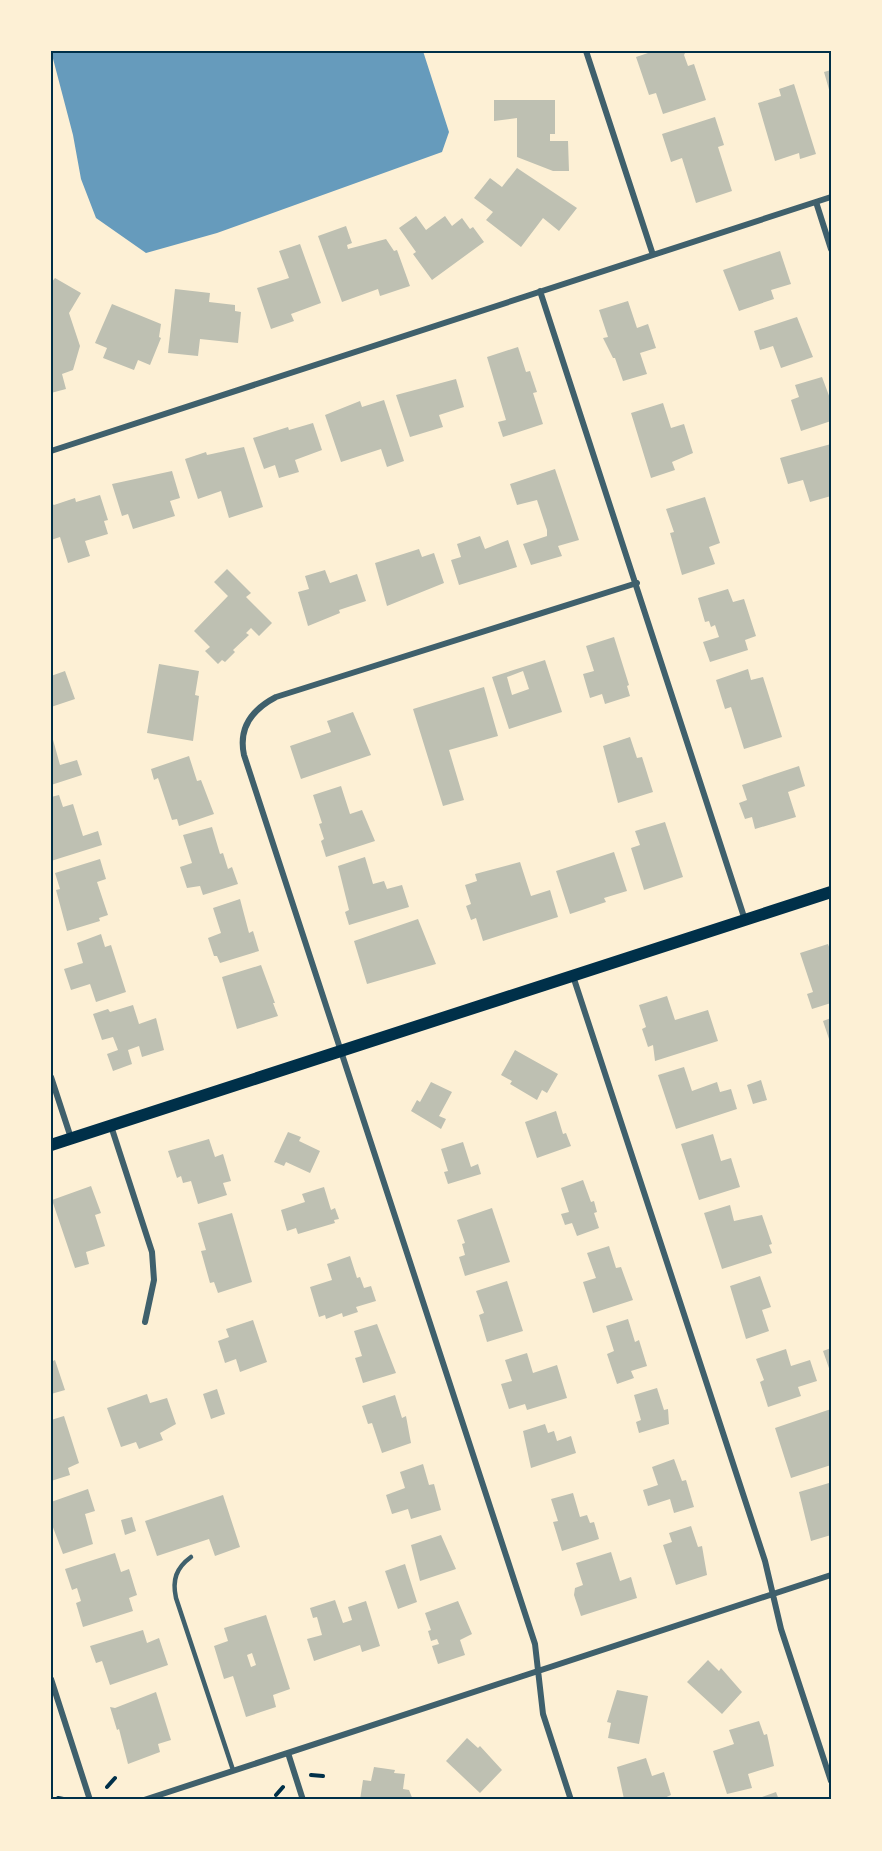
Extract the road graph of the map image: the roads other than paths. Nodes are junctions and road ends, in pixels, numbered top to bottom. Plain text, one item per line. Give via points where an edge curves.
1 (586, 51) edge
2 (831, 197) edge
3 (816, 202) junction
4 (831, 249) edge
5 (653, 255) junction
6 (540, 291) junction
7 (51, 451) edge
8 (637, 583) junction
9 (831, 892) edge
10 (746, 920) junction
11 (572, 976) junction
12 (342, 1050) junction
13 (51, 1077) edge
14 (110, 1125) junction
15 (71, 1138) junction
16 (51, 1144) edge
17 (145, 1322) dead end
18 (191, 1557) dead end
19 (831, 1575) edge
20 (772, 1594) junction
21 (538, 1670) junction
22 (51, 1679) edge
23 (288, 1753) junction
24 (233, 1770) junction
25 (831, 1782) edge
26 (90, 1800) edge
27 (144, 1800) edge
28 (303, 1800) edge
29 (571, 1800) edge

1 - 5 street
2 - 3 street
3 - 4 street
3 - 5 street
5 - 6 street
6 - 7 street
6 - 8 street
8 - 10 street
8 - 12 street via 284,694 261,705 250,716 244,732 244,755
9 - 10 main road
10 - 11 main road
11 - 12 main road
11 - 20 street via 765,1561
12 - 14 main road
12 - 21 street via 535,1644
13 - 15 street
14 - 15 main road
14 - 17 street via 152,1252 154,1280
15 - 16 main road
18 - 24 lane via 177,1571 176,1598
19 - 20 street
20 - 21 street
20 - 25 street
21 - 23 street
21 - 29 street via 543,1714
22 - 26 street
23 - 24 street
23 - 28 street
24 - 27 street

